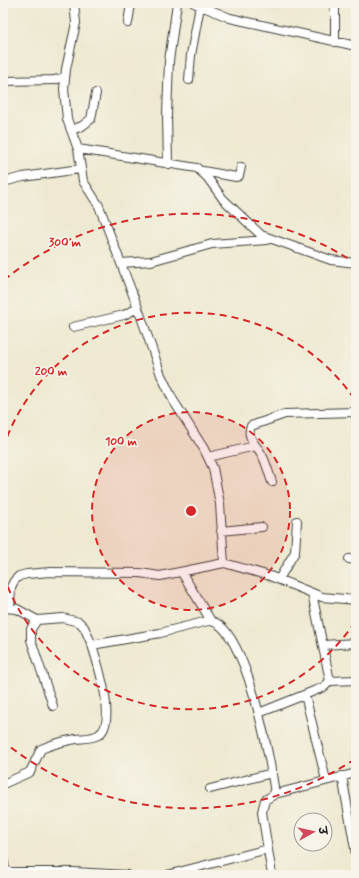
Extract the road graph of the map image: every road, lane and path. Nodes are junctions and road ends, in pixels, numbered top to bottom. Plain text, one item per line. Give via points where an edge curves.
1 (74, 3) edge
2 (131, 3) edge
3 (176, 3) edge
4 (336, 3) edge
5 (197, 4) edge
6 (128, 23) dead end
7 (335, 42) junction
8 (356, 46) edge
9 (65, 77) junction
10 (189, 80) dead end
11 (3, 81) edge
12 (96, 93) dead end
13 (72, 130) junction
14 (78, 148) junction
15 (168, 164) junction
16 (241, 166) dead end
17 (80, 169) junction
18 (203, 171) junction
19 (3, 182) edge
20 (270, 240) junction
21 (121, 263) junction
22 (356, 263) edge
23 (138, 308) junction
24 (73, 327) dead end
25 (356, 412) edge
26 (255, 446) junction
27 (208, 457) junction
28 (272, 482) dead end
29 (297, 521) dead end
30 (262, 527) dead end
31 (221, 531) junction
32 (224, 563) junction
33 (182, 573) junction
34 (279, 579) junction
35 (312, 593) junction
36 (356, 600) edge
37 (7, 608) edge
38 (37, 620) junction
39 (211, 621) junction
40 (356, 643) edge
41 (92, 645) junction
42 (323, 645) junction
43 (356, 680) edge
44 (330, 681) junction
45 (305, 695) junction
46 (53, 706) dead end
47 (259, 713) junction
48 (272, 773) junction
49 (356, 773) edge
50 (342, 776) junction
51 (326, 780) junction
52 (3, 784) edge
53 (210, 789) dead end
54 (275, 794) junction
55 (268, 849) junction
56 (356, 854) edge
57 (3, 858) edge
58 (128, 875) edge
59 (167, 875) edge
60 (272, 875) edge

1 - 9 street via 76,23
2 - 6 street
3 - 15 street via 169,61
4 - 7 street
5 - 7 street via 230,18
5 - 10 street
7 - 8 street
9 - 11 street via 54,80
9 - 13 street via 66,108
12 - 13 street via 91,119
13 - 14 street
14 - 15 street
14 - 17 street
15 - 18 street
16 - 18 street via 239,176 236,177
17 - 19 street via 23,176
17 - 21 street via 83,181 99,206
18 - 20 street via 223,199 244,221
20 - 21 street via 212,244 150,261
20 - 22 street via 331,260
21 - 23 street
23 - 24 street via 124,315
23 - 27 street via 164,382
25 - 26 street via 301,412 273,417 251,426 249,433
26 - 27 street
26 - 28 street via 264,457
27 - 31 street via 217,483
29 - 34 street via 295,552
30 - 31 street
31 - 32 street
32 - 33 street
32 - 34 street
33 - 37 street via 160,576 140,573 27,574 14,580
33 - 39 street
34 - 35 street
35 - 36 street
35 - 42 street
37 - 38 street via 17,609
38 - 41 street via 63,618 79,622
38 - 46 street via 31,629 32,640
39 - 41 street
39 - 47 street via 218,623 234,644
40 - 42 street
41 - 52 street via 104,690 106,715 103,730 97,736 66,741 41,750 30,772
42 - 44 street
43 - 44 street
44 - 45 street via 324,687
45 - 47 street
45 - 51 street
47 - 48 street
48 - 53 street
48 - 54 street
49 - 50 street
50 - 51 street
50 - 56 street
51 - 54 street
54 - 55 street via 262,805
55 - 59 street
55 - 60 street
57 - 58 street via 5,869 9,872

